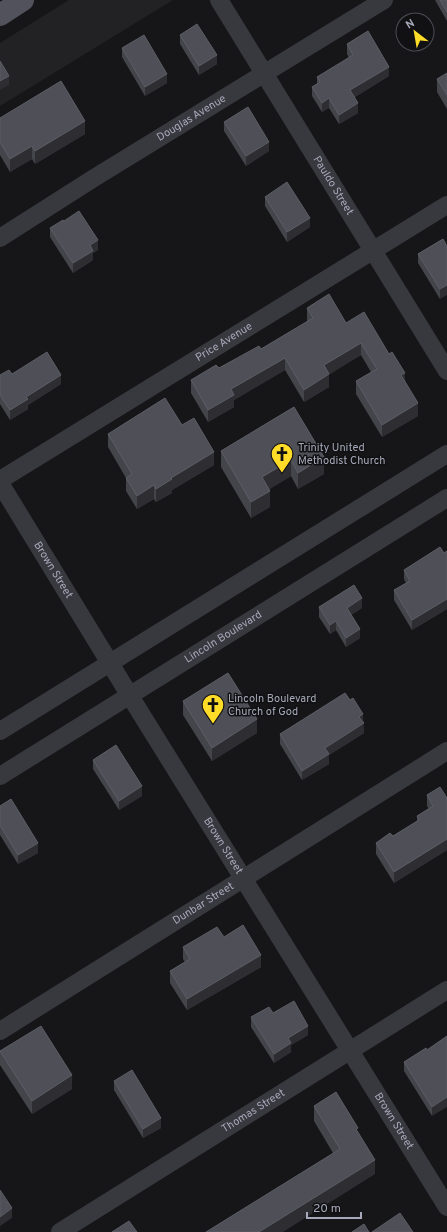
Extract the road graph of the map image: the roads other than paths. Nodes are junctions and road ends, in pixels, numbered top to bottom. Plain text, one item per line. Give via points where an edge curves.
1 (23, 0) edge
2 (219, 0) edge
3 (384, 0) edge
4 (0, 15) edge
5 (264, 75) junction
6 (447, 204) edge
7 (0, 238) edge
8 (373, 250) junction
9 (447, 371) edge
10 (447, 454) edge
11 (0, 480) edge
12 (0, 483) edge
13 (447, 498) edge
14 (110, 663) junction
15 (130, 696) junction
16 (0, 731) edge
17 (447, 751) edge
18 (0, 776) edge
19 (243, 879) junction
20 (447, 990) edge
21 (0, 1032) edge
22 (350, 1050) junction
23 (447, 1207) edge
24 (60, 1232) edge

1 - 4 main road
2 - 5 street, Pauldo Street
3 - 5 street, Douglas Avenue
5 - 7 street, Douglas Avenue
5 - 8 street, Pauldo Street
6 - 8 street, Price Avenue
8 - 9 street, Pauldo Street
8 - 11 street, Price Avenue
10 - 14 street
12 - 14 street, Brown Street
13 - 15 street, Lincoln Boulevard
14 - 15 street, Brown Street
14 - 16 street
15 - 18 street, Lincoln Boulevard
15 - 19 street, Brown Street
17 - 19 street, Dunbar Street
19 - 21 street, Dunbar Street
19 - 22 street, Brown Street
20 - 22 street, Thomas Street
22 - 23 street, Brown Street
22 - 24 street, Thomas Street

